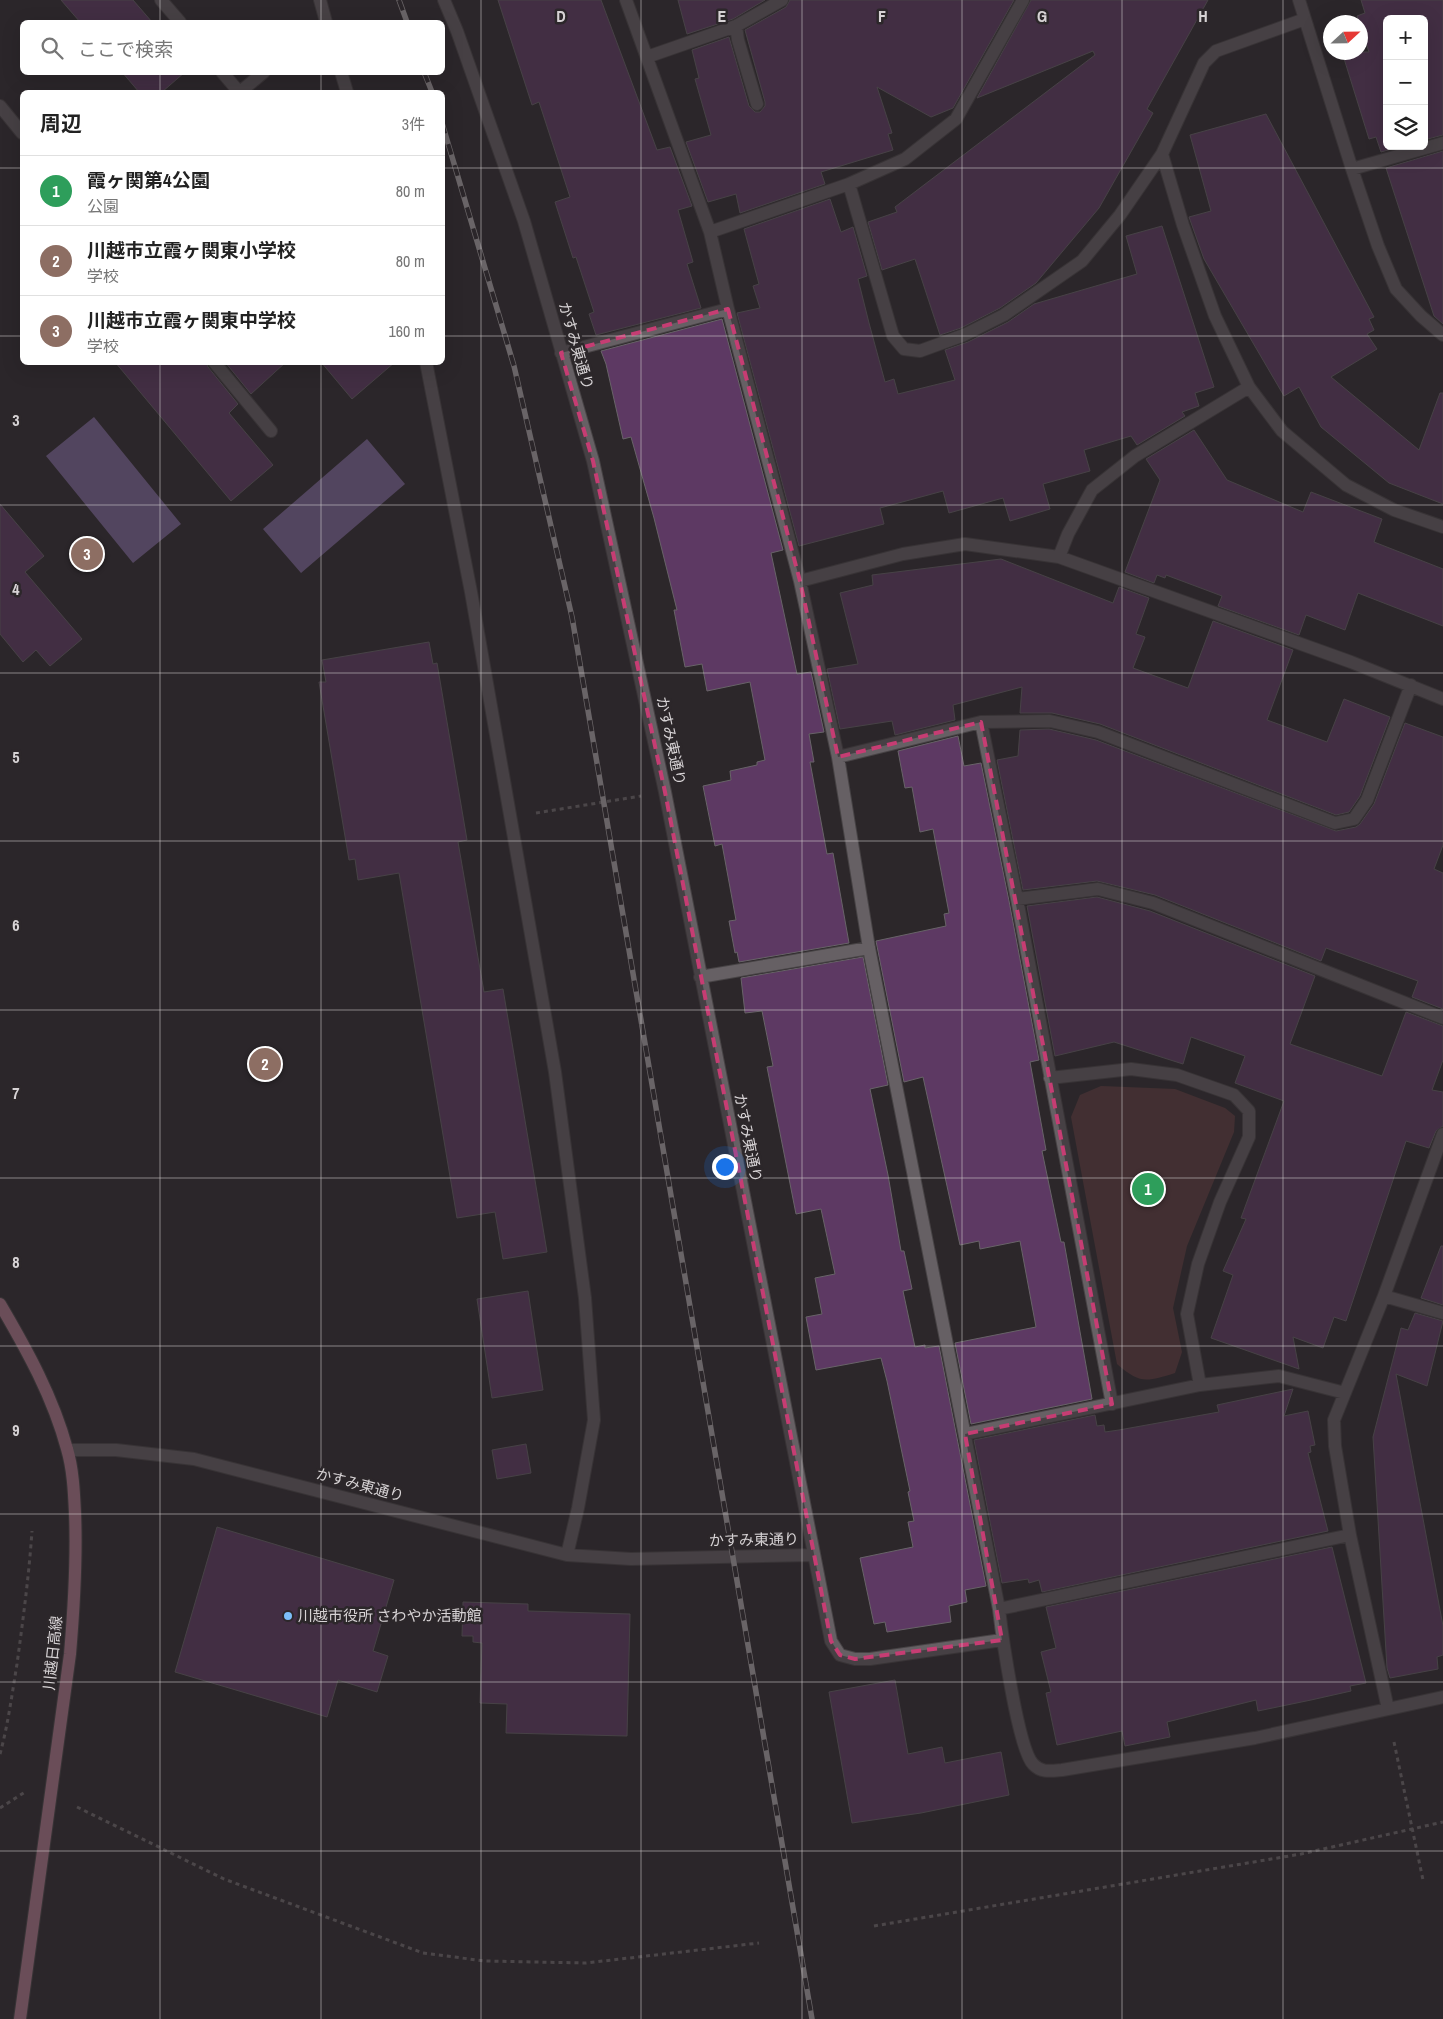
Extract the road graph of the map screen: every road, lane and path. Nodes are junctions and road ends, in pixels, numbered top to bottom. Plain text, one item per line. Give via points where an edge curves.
1 (161, 0) edge
2 (320, 0) edge
3 (444, 0) edge
4 (626, 0) edge
5 (782, 0) edge
6 (1022, 0) edge
7 (1299, 0) edge
8 (178, 20) edge
9 (325, 20) edge
10 (1305, 20) junction
11 (736, 26) junction
12 (647, 57) junction
13 (225, 75) edge
14 (260, 75) edge
15 (342, 75) edge
16 (237, 90) edge
17 (242, 90) edge
18 (346, 90) edge
19 (758, 104) dead end
20 (0, 106) edge
21 (20, 131) edge
22 (1443, 143) edge
23 (1162, 154) junction
24 (1352, 169) junction
25 (849, 184) junction
26 (710, 232) junction
27 (728, 309) junction
28 (1443, 335) edge
29 (562, 353) junction
30 (216, 365) edge
31 (427, 365) edge
32 (1249, 387) junction
33 (271, 431) dead end
34 (1443, 527) edge
35 (1059, 557) junction
36 (800, 581) junction
37 (1411, 686) junction
38 (1443, 699) edge
39 (981, 722) junction
40 (838, 757) junction
41 (665, 792) junction
42 (511, 818) junction
43 (1016, 899) junction
44 (869, 948) junction
45 (700, 977) junction
46 (1443, 1018) edge
47 (1050, 1078) junction
48 (1443, 1134) edge
49 (1384, 1296) junction
50 (0, 1304) edge
51 (1443, 1314) edge
52 (1200, 1384) junction
53 (1345, 1394) junction
54 (1112, 1404) junction
55 (964, 1434) junction
56 (68, 1450) junction
57 (32, 1531) dead end
58 (1350, 1535) junction
59 (567, 1555) junction
60 (813, 1555) junction
61 (999, 1609) junction
62 (1002, 1640) junction
63 (1443, 1697) edge
64 (1388, 1709) junction
65 (1394, 1742) dead end
66 (0, 1754) edge
67 (26, 1792) dead end
68 (77, 1807) dead end
69 (0, 1808) edge
70 (1443, 1822) edge
71 (1414, 1829) junction
72 (1423, 1880) dead end
73 (874, 1926) dead end
74 (759, 1943) dead end
75 (20, 2019) edge

1 - 8 street
2 - 9 street
3 - 29 street, かすみ東通り via 524,221
4 - 12 street
5 - 11 street
6 - 25 street via 956,119 905,159
7 - 10 street
10 - 23 street via 1216,51 1204,63
10 - 24 street
11 - 12 street
11 - 19 street
12 - 26 street
13 - 16 street
14 - 17 street
15 - 18 street
20 - 21 street
22 - 24 street
23 - 25 street via 1120,215 1082,261 1004,315 964,335 920,351 904,349 893,336
23 - 32 street via 1211,306
24 - 28 street via 1396,289
25 - 26 street
26 - 27 street
27 - 29 street
27 - 36 street
29 - 41 street, かすみ東通り via 593,461
30 - 33 street
31 - 42 street
32 - 34 street via 1282,431 1346,485 1394,510
32 - 35 street via 1135,456 1092,490
35 - 36 street via 965,544 903,554
35 - 37 street
36 - 40 street
37 - 38 street
37 - 39 street via 1367,800 1354,819 1335,823 1098,732 1050,721
39 - 40 street
39 - 43 street
40 - 44 street
41 - 42 path
41 - 45 street, かすみ東通り
42 - 59 street via 555,1072 586,1298 594,1420
43 - 46 street via 1098,889 1153,903
43 - 47 street
44 - 45 street
44 - 55 street
45 - 60 street, かすみ東通り
47 - 52 street via 1131,1069 1177,1075 1234,1095 1248,1111 1249,1137 1220,1202 1198,1264 1187,1314
47 - 54 street
48 - 49 street
49 - 51 street
49 - 53 street
50 - 56 main road, 川越日高線 via 44,1385
52 - 53 street via 1280,1376
52 - 54 street
53 - 58 street via 1334,1420 1335,1446
54 - 55 street
55 - 61 street
56 - 59 street, かすみ東通り via 116,1450 194,1459
56 - 75 main road, 川越日高線 via 74,1488 75,1594 70,1654
57 - 66 path via 11,1704
58 - 61 street
58 - 64 street
59 - 60 street, かすみ東通り via 631,1559
60 - 62 street via 831,1640 840,1655 870,1659
61 - 62 street
62 - 64 street via 1024,1746 1033,1764 1044,1772 1255,1738
63 - 64 street
65 - 71 path
67 - 69 path
68 - 74 path via 224,1879 423,1952 485,1962 586,1963
70 - 71 path
71 - 72 path
71 - 73 path via 1301,1854

